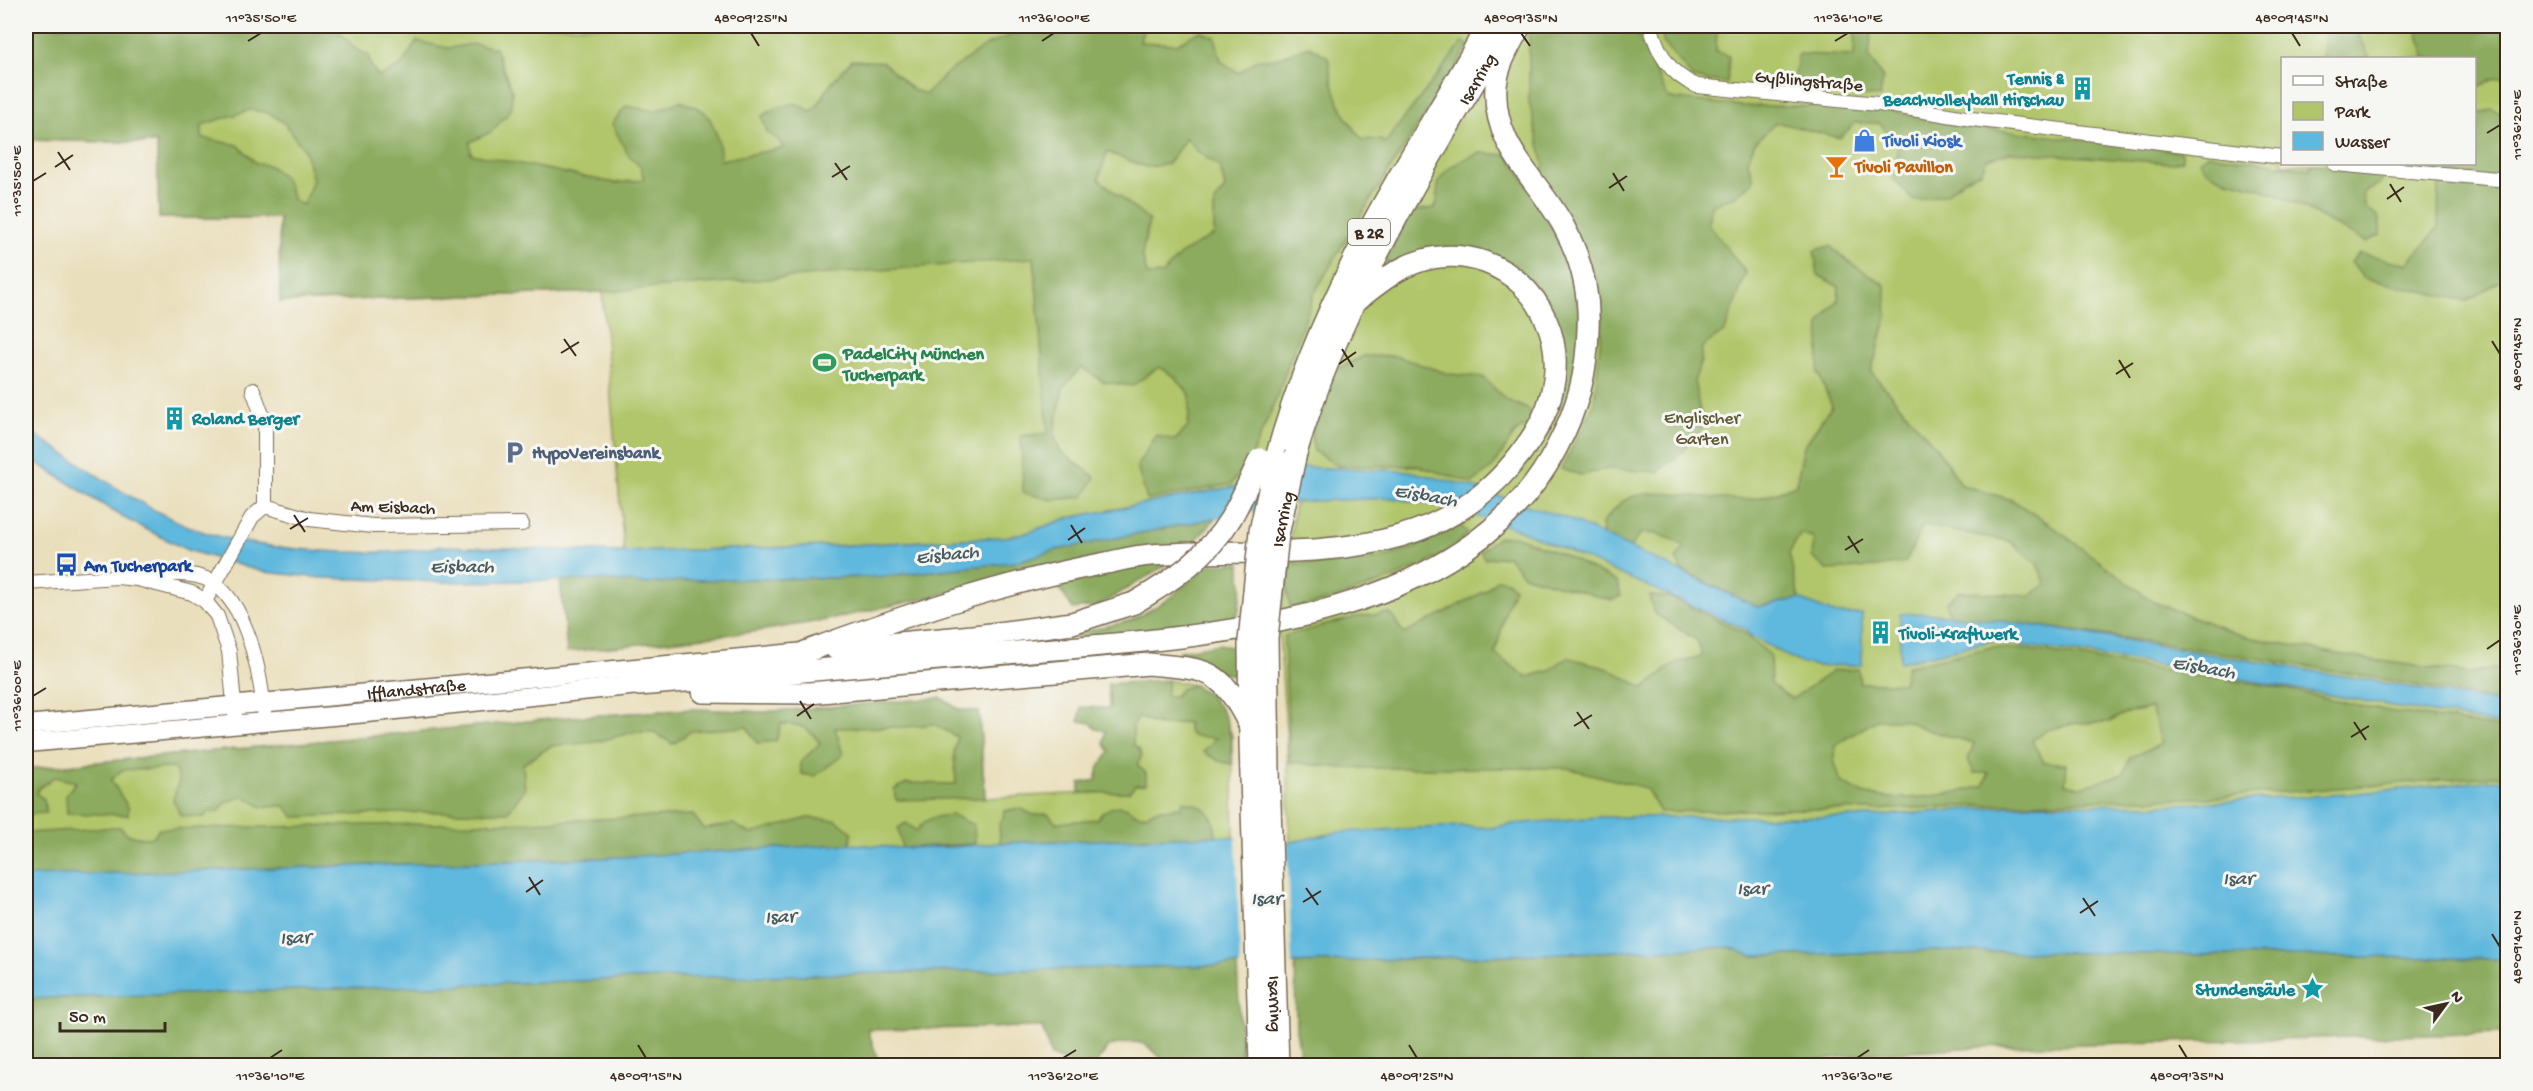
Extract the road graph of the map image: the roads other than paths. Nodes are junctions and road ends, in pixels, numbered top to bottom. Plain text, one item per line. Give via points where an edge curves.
1 (1487, 26) edge
2 (1508, 26) edge
3 (1520, 26) edge
4 (1650, 26) edge
5 (2281, 157) edge
6 (2346, 165) edge
7 (2508, 180) edge
8 (1352, 304) junction
9 (253, 390) dead end
10 (1277, 457) junction
11 (265, 506) junction
12 (522, 524) dead end
13 (137, 579) junction
14 (26, 583) edge
15 (215, 584) junction
16 (205, 600) junction
17 (805, 652) junction
18 (639, 685) junction
19 (263, 703) junction
20 (234, 705) junction
21 (265, 722) junction
22 (26, 725) edge
23 (236, 725) junction
24 (1256, 738) junction
25 (26, 743) edge
26 (1269, 1058) edge

1 - 10 highway, Isarring / B 2R via 1375,219 1345,279 1315,343
2 - 8 highway, Isarring via 1390,227
3 - 18 highway via 1502,60 1496,84 1497,114 1520,166 1564,226 1580,263 1588,296 1588,329 1584,381 1572,418 1548,466 1518,506 1482,535 1405,583 1354,603 1198,636
4 - 5 street, Gyßlingstraße via 1671,70 1697,86 1888,105
6 - 7 street
8 - 10 highway, Isarring via 1317,386
8 - 17 highway via 1404,267 1434,257 1463,255 1491,263 1515,278 1547,320 1555,349 1556,376 1544,420 1522,454 1486,491 1447,519 1383,541 1334,549 1148,555 1053,573 864,630
9 - 11 street via 265,423
10 - 17 highway, bridge via 1217,538 1179,574 1134,603 1072,623
10 - 24 highway, Isarring / B 2R, bridge via 1260,531
11 - 12 street, Am Eisbach via 309,519 373,526
11 - 15 street via 252,517
13 - 14 street
13 - 15 street via 168,574 199,576
13 - 16 street
15 - 16 street
15 - 19 street via 227,596 249,637
16 - 20 street via 217,616 229,651
17 - 19 main road, Ifflandstraße
18 - 21 main road, Ifflandstraße
18 - 24 highway via 694,692 809,693 1149,664 1202,671 1223,685 1239,703
19 - 20 main road, Ifflandstraße
19 - 21 street
20 - 22 main road, Ifflandstraße
20 - 23 street
21 - 23 main road, Ifflandstraße
23 - 25 main road, Ifflandstraße
24 - 26 highway, Isarring / B 2R

